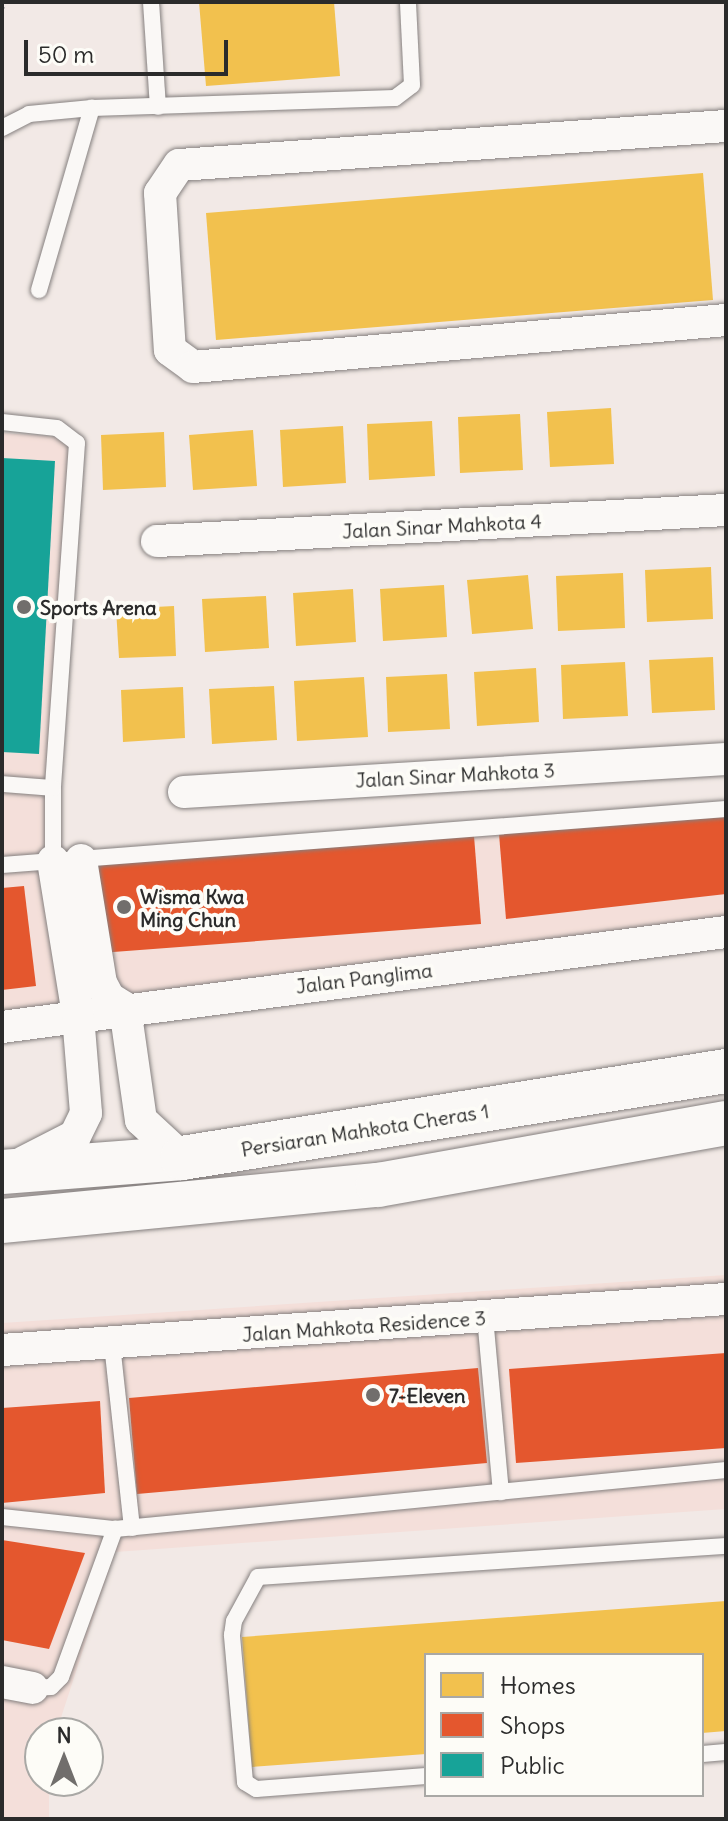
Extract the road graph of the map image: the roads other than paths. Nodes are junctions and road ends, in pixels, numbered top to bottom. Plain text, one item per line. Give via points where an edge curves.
1 (151, 2) edge
2 (408, 2) edge
3 (158, 107) junction
4 (92, 108) junction
5 (726, 126) edge
6 (2, 128) edge
7 (39, 290) dead end
8 (726, 320) edge
9 (2, 422) edge
10 (726, 510) edge
11 (157, 541) dead end
12 (726, 759) edge
13 (2, 784) edge
14 (53, 788) junction
15 (184, 792) dead end
16 (726, 809) edge
17 (67, 860) junction
18 (2, 865) edge
19 (726, 932) edge
20 (125, 1008) junction
21 (78, 1015) junction
22 (2, 1027) edge
23 (726, 1071) edge
24 (726, 1123) edge
25 (182, 1158) junction
26 (2, 1171) edge
27 (2, 1221) edge
28 (726, 1299) edge
29 (485, 1317) junction
30 (112, 1344) junction
31 (2, 1350) edge
32 (726, 1470) edge
33 (501, 1492) junction
34 (2, 1517) edge
35 (124, 1528) junction
36 (726, 1546) edge
37 (17, 1685) edge
38 (726, 1752) edge
39 (704, 1754) edge
40 (424, 1776) edge

1 - 3 lane
2 - 3 lane via 412,85 395,98
3 - 4 lane
4 - 6 lane via 29,114
4 - 7 lane
5 - 8 street via 179,165 160,193 170,350 193,367
9 - 14 lane via 57,428 77,443
10 - 11 street, Jalan Sinar Mahkota 4
12 - 15 street, Jalan Sinar Mahkota 3
13 - 14 lane
14 - 17 lane
16 - 17 lane
17 - 18 lane
17 - 20 street via 101,983 109,998
17 - 21 street
19 - 20 street, Jalan Panglima
20 - 21 street, Jalan Panglima
20 - 25 street via 141,1120
21 - 22 street, Jalan Panglima
21 - 26 street via 86,1113 75,1136
23 - 25 main road, Persiaran Mahkota Cheras 1
24 - 27 main road via 378,1185
25 - 26 main road, Persiaran Mahkota Cheras 1
28 - 29 street, Jalan Mahkota Residence 3
29 - 30 street, Jalan Mahkota Residence 3
29 - 33 lane
30 - 31 street, Jalan Mahkota Residence 3
30 - 35 lane
32 - 33 lane
33 - 35 lane
34 - 35 lane
35 - 37 lane via 61,1677 51,1687
36 - 40 lane via 258,1577 232,1635 245,1782 256,1789
38 - 39 lane

